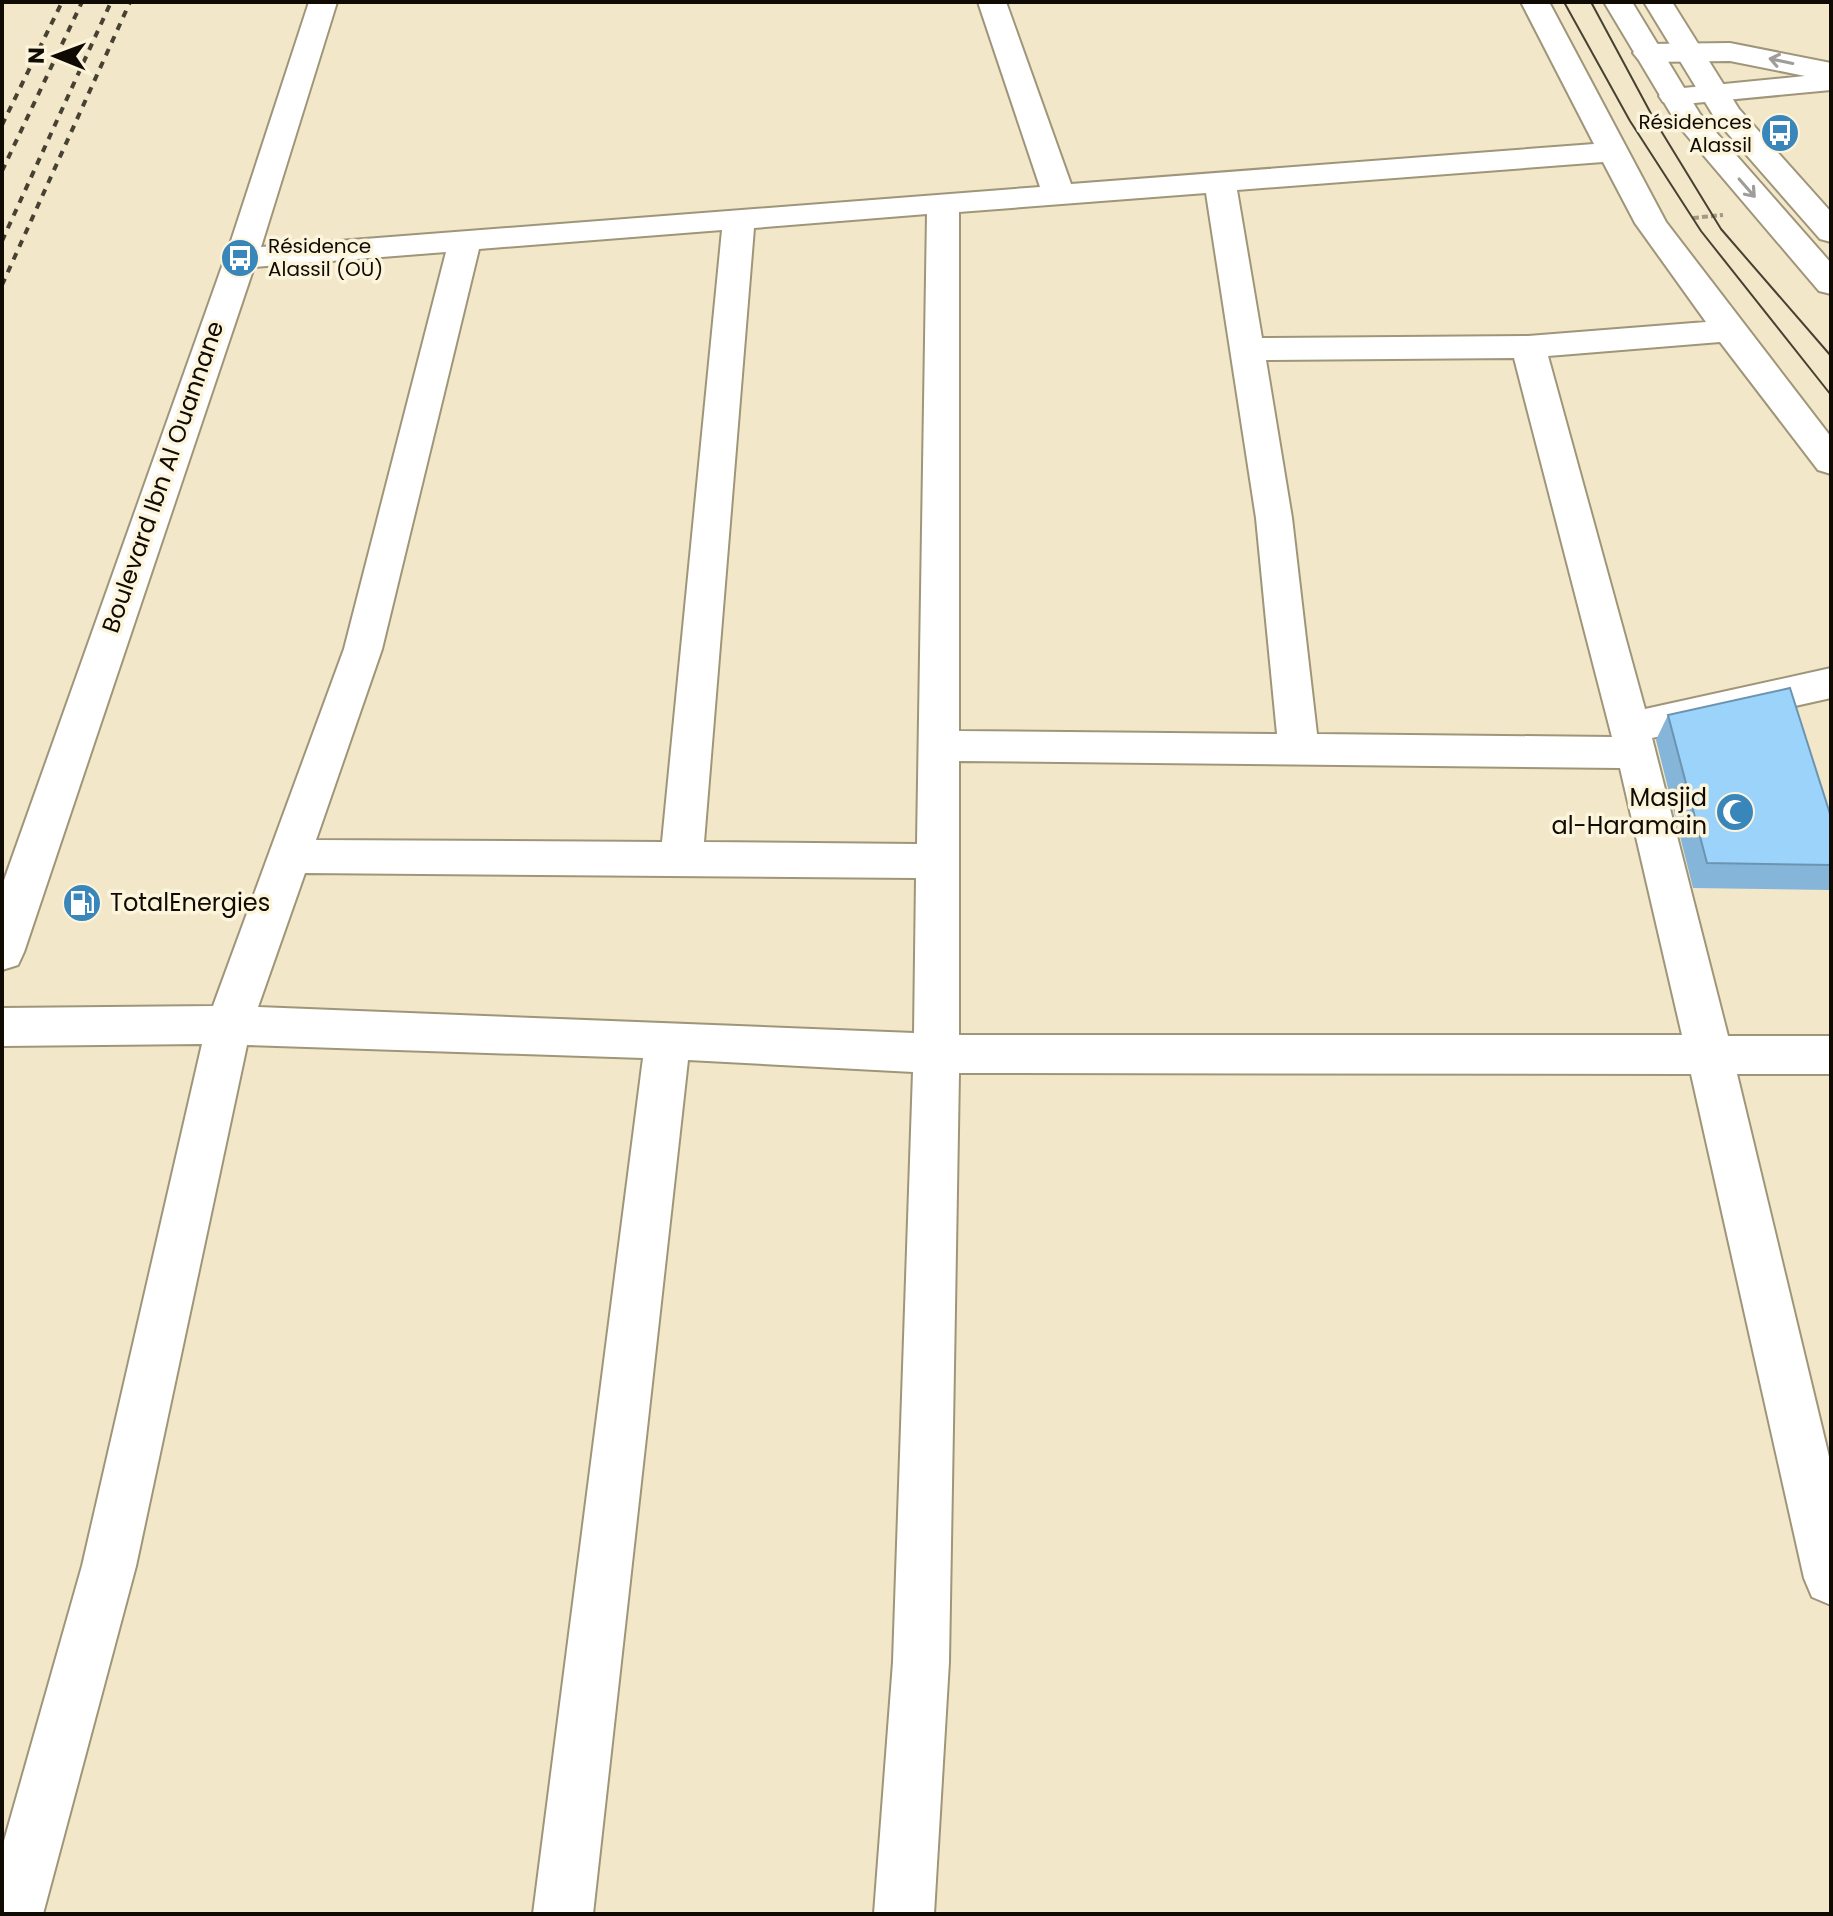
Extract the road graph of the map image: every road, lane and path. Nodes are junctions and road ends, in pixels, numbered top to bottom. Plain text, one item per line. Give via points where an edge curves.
1 (323, 2) edge
2 (992, 2) edge
3 (1535, 2) edge
4 (1618, 2) edge
5 (1658, 2) edge
6 (1689, 51) junction
7 (1648, 53) junction
8 (1831, 72) edge
9 (1831, 82) edge
10 (1714, 93) junction
11 (1674, 96) junction
12 (1611, 152) junction
13 (1220, 180) junction
14 (1058, 193) junction
15 (943, 202) junction
16 (739, 217) junction
17 (1831, 232) edge
18 (465, 241) junction
19 (240, 258) junction
20 (1831, 284) edge
21 (1729, 331) junction
22 (1528, 347) junction
23 (1248, 349) junction
24 (1831, 462) edge
25 (1831, 683) edge
26 (1632, 740) junction
27 (940, 746) junction
28 (1299, 751) junction
29 (287, 856) junction
30 (682, 858) junction
31 (940, 861) junction
32 (2, 952) edge
33 (229, 1025) junction
34 (2, 1027) edge
35 (668, 1040) junction
36 (938, 1054) junction
37 (1831, 1055) edge
38 (1710, 1057) junction
39 (1831, 1578) edge
40 (13, 1914) edge
41 (563, 1914) edge
42 (904, 1914) edge

1 - 19 street, Boulevard Ibn Al Ouannane
2 - 14 street
3 - 12 street
4 - 7 street
5 - 6 street
6 - 7 street
8 -> 6 street via 1730,52
6 - 10 street
7 - 11 street
9 - 10 street
10 - 11 street
10 - 17 street
11 -> 20 street
12 - 13 street
12 - 21 street via 1651,223
13 - 14 street
13 - 23 street
14 - 15 street
15 - 16 street
15 - 27 street
16 - 18 street
16 - 30 street
18 - 19 street
18 - 29 street via 363,649
19 - 32 street, Boulevard Ibn Al Ouannane via 60,769
21 - 22 street
21 - 24 street
22 - 23 street
22 - 26 street
23 - 28 street via 1274,518
25 - 26 street
26 - 28 street
26 - 38 street
27 - 28 street
27 - 31 street
29 - 30 street
29 - 33 street
30 - 31 street
31 - 36 street
33 - 34 street
33 - 35 street
33 - 40 street via 109,1566
35 - 36 street
35 - 41 street
36 - 38 street
36 - 42 street via 921,1662
37 - 38 street
38 - 39 street

